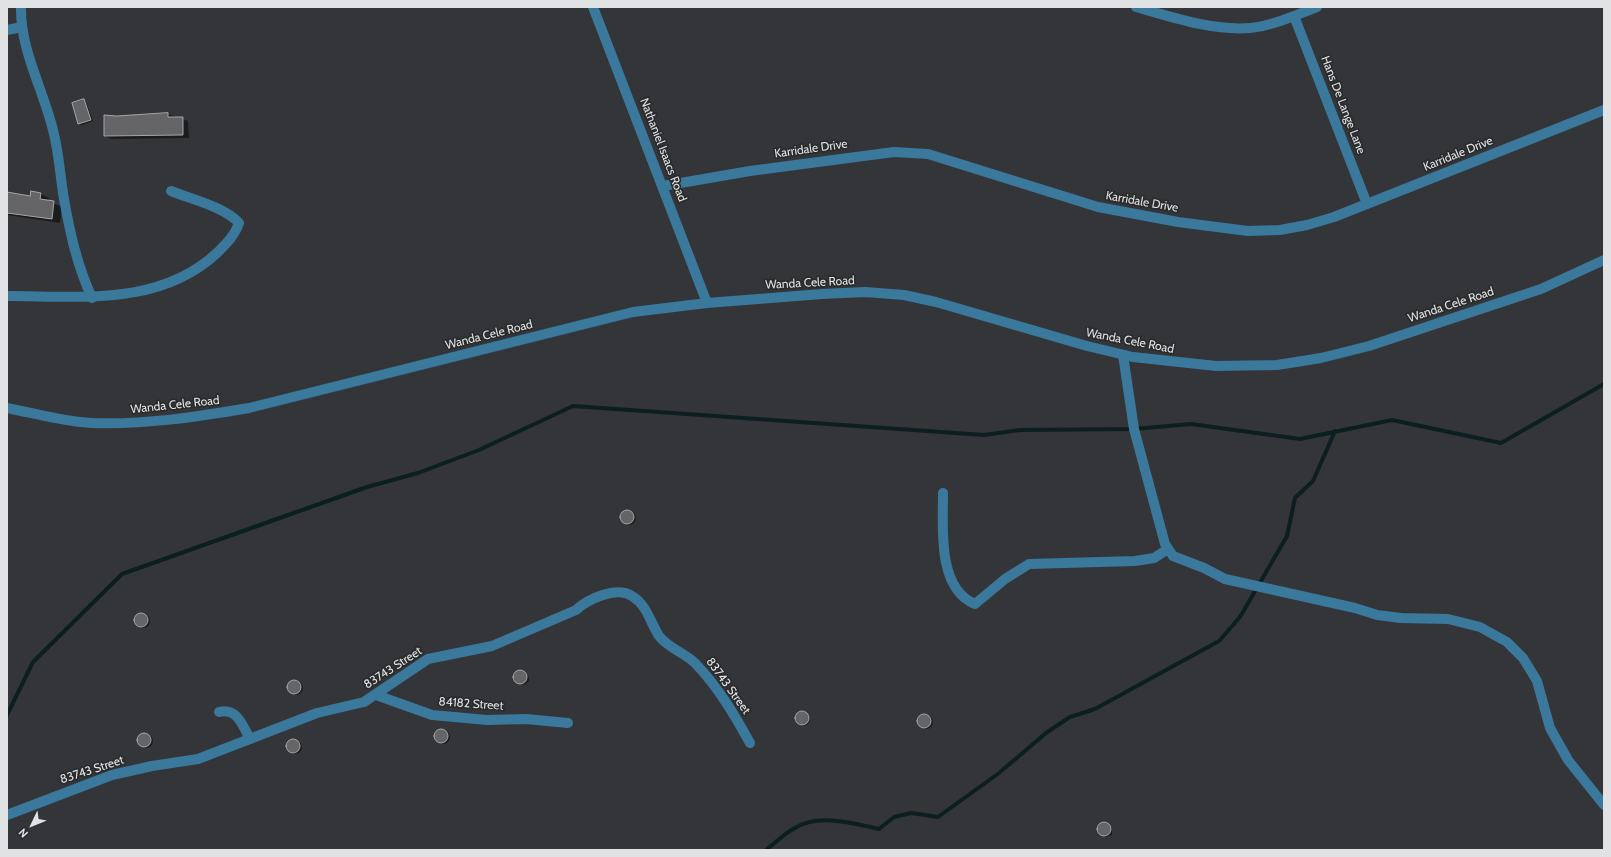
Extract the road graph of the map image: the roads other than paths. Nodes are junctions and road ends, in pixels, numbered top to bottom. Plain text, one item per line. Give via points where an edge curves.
1 (22, 7) edge
2 (593, 7) edge
3 (1136, 7) edge
4 (1317, 7) edge
5 (1294, 16) junction
6 (22, 27) junction
7 (7, 30) edge
8 (1604, 110) edge
9 (663, 186) junction
10 (171, 191) dead end
11 (1367, 204) junction
12 (1604, 260) edge
13 (7, 296) edge
14 (92, 298) junction
15 (707, 303) junction
16 (1123, 355) junction
17 (8, 411) edge
18 (943, 493) dead end
19 (1168, 549) junction
20 (376, 695) junction
21 (219, 712) dead end
22 (568, 723) dead end
23 (250, 739) junction
24 (750, 743) dead end
25 (1604, 805) edge
26 (7, 815) edge

1 - 6 street
2 - 9 street, Nathaniel Isaacs Road
3 - 5 street via 1203,24 1230,27 1251,28
4 - 5 street
5 - 11 street, Hans De Lange Lane
6 - 7 street
6 - 14 street via 53,129 75,256
8 - 11 street, Karridale Drive
9 - 11 street, Karridale Drive via 750,171 894,152 928,154 1098,207 1178,222 1248,230 1280,230 1307,226
9 - 15 street, Nathaniel Isaacs Road
10 - 14 street via 234,217 239,223 237,230 210,259 168,284 127,295
12 - 16 street, Wanda Cele Road via 1541,288 1369,346 1321,358 1277,365 1216,366
13 - 14 street
15 - 16 street, Wanda Cele Road via 865,292 904,294
15 - 17 street, Wanda Cele Road via 633,312 249,408 199,417 148,423 90,424
16 - 19 street via 1134,429
18 - 19 street via 944,557 950,578 968,601 975,604 1005,578 1029,564 1135,561 1154,558
19 - 25 street via 1173,556 1225,579 1377,615 1448,620 1480,627 1507,642 1523,658 1537,681 1550,728 1568,760
20 - 22 street, 84182 Street via 432,715
20 - 23 street, 83743 Street via 364,702 317,713
20 - 24 street, 83743 Street via 428,659 492,646 576,610 586,602 604,595 626,594 640,602 659,635 706,675 728,704
21 - 23 street via 229,711 238,716
23 - 26 street, 83743 Street via 198,759 112,775

